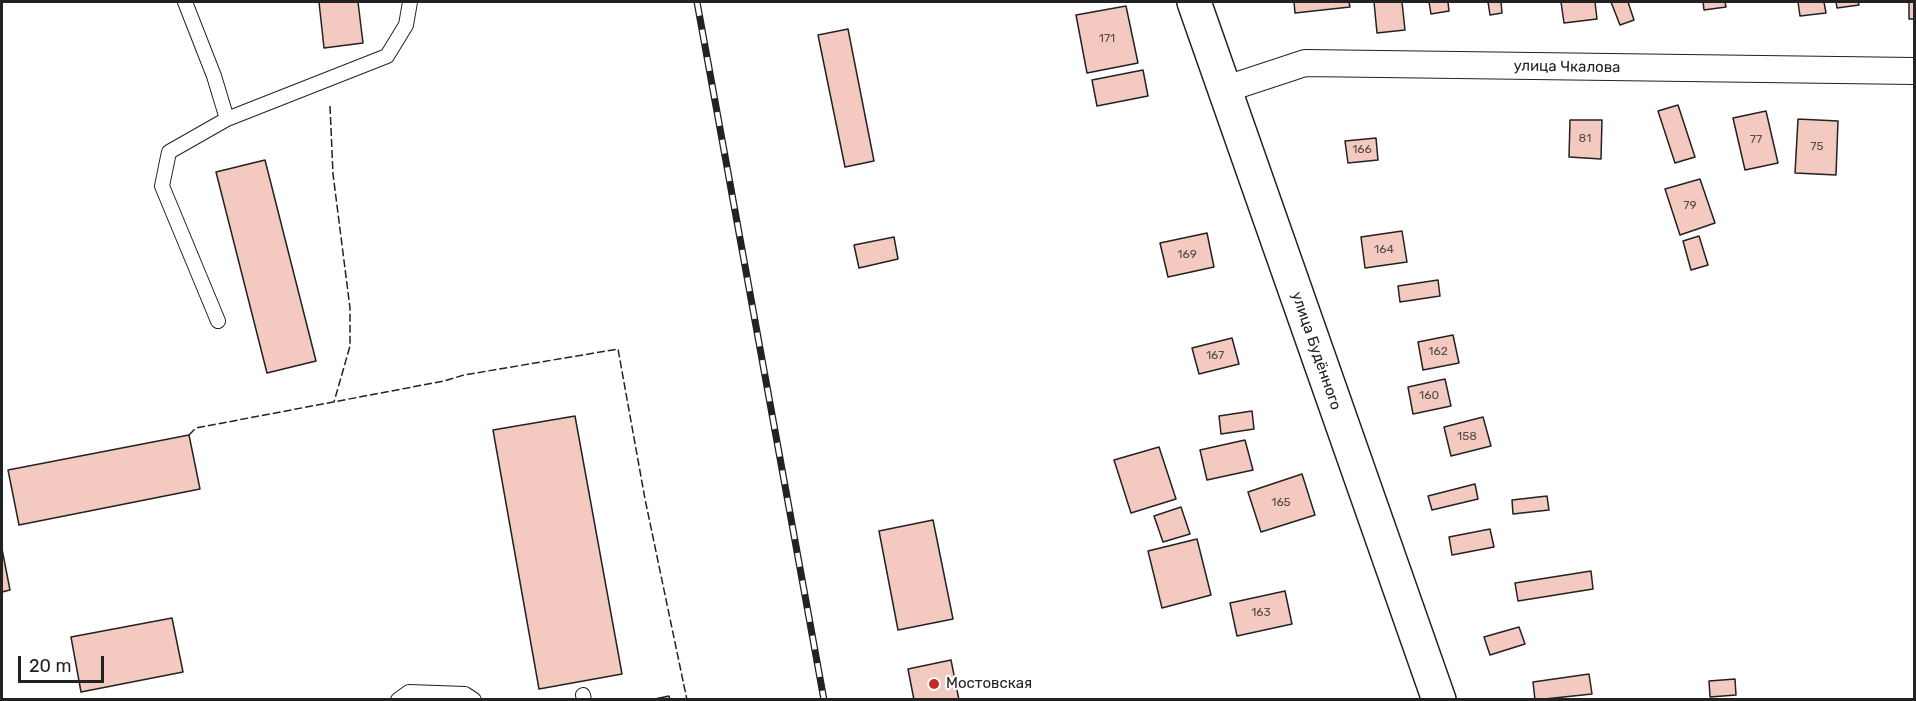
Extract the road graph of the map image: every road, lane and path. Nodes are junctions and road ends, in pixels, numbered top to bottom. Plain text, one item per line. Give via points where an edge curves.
1 (185, 2) edge
2 (410, 2) edge
3 (1194, 2) edge
4 (1914, 71) edge
5 (1223, 90) junction
6 (227, 119) junction
7 (218, 321) dead end
8 (398, 699) edge
9 (474, 699) edge
10 (1439, 699) edge

1 - 6 lane
2 - 6 lane via 406,25 387,56
3 - 5 street, улица Будённого
4 - 5 street, улица Чкалова via 1305,63
5 - 10 street, улица Будённого
6 - 7 lane via 169,152 162,186
8 - 9 lane via 409,692 465,694

